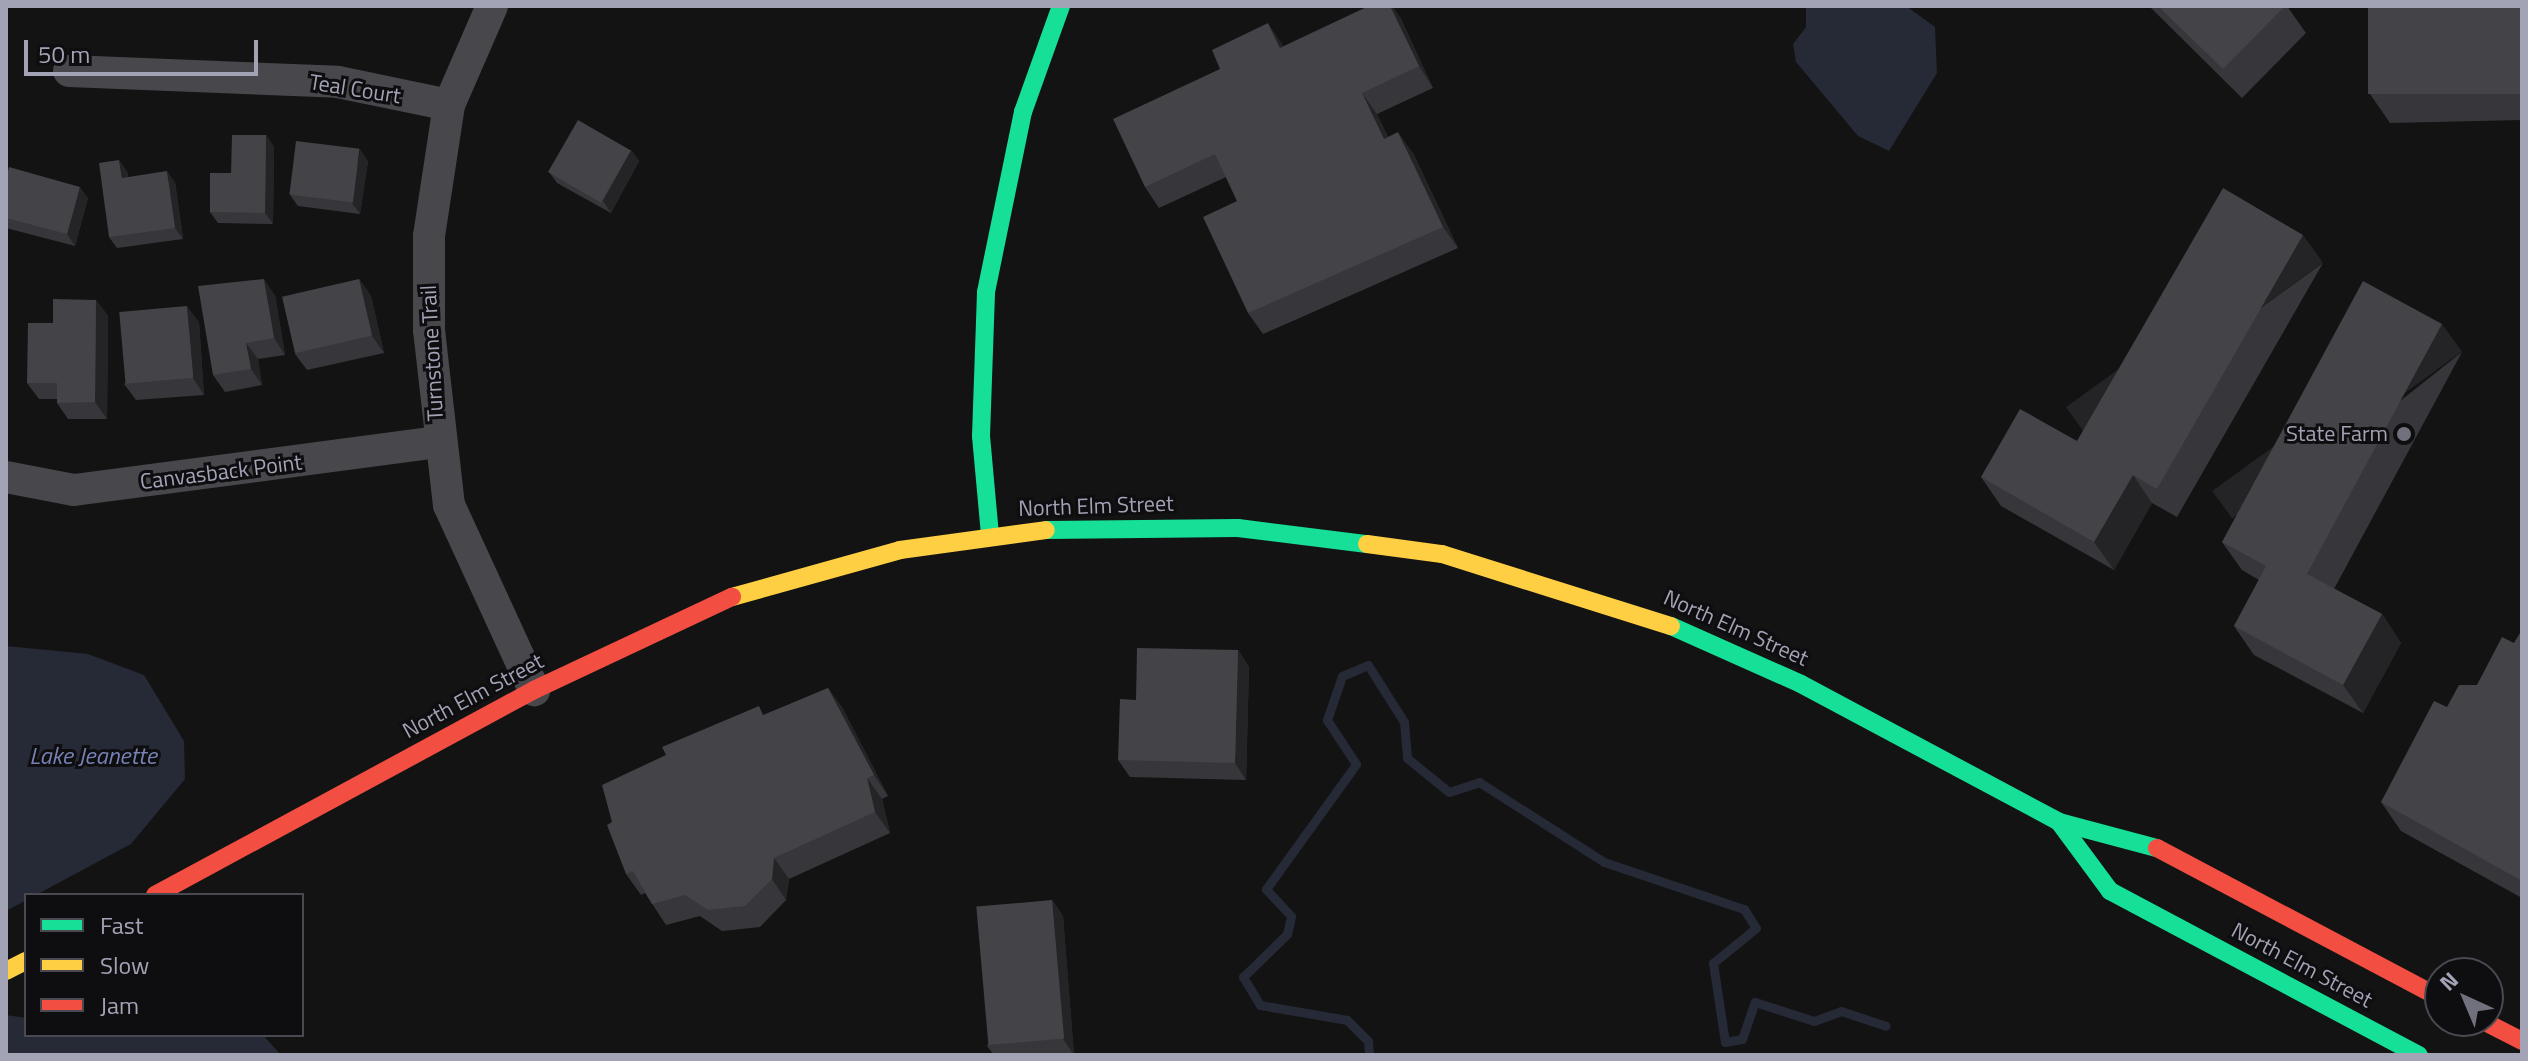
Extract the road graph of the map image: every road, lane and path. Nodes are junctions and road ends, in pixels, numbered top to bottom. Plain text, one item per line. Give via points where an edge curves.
1 (492, 6) edge
2 (1061, 6) edge
3 (69, 71) dead end
4 (449, 105) junction
5 (437, 442) junction
6 (6, 477) edge
7 (990, 535) junction
8 (534, 690) junction
9 (2059, 822) junction
10 (159, 893) edge
11 (2424, 990) edge
12 (2504, 1032) edge
13 (2522, 1041) edge
14 (2419, 1055) edge

1 - 4 street, Turnstone Trail
2 - 7 main road via 1023,112 986,292 981,436
3 - 4 street, Teal Court via 338,82
4 - 5 street, Turnstone Trail via 429,236
5 - 6 street, Canvasback Point via 74,490
5 - 8 street, Turnstone Trail via 467,556
7 - 8 main road, North Elm Street via 859,560 732,597
7 - 9 main road, North Elm Street via 1090,526 1238,528 1400,546 1551,581 1721,644
8 - 10 main road, North Elm Street
9 - 11 main road, North Elm Street via 2138,838
9 - 14 main road, North Elm Street via 2110,891
12 - 13 main road

